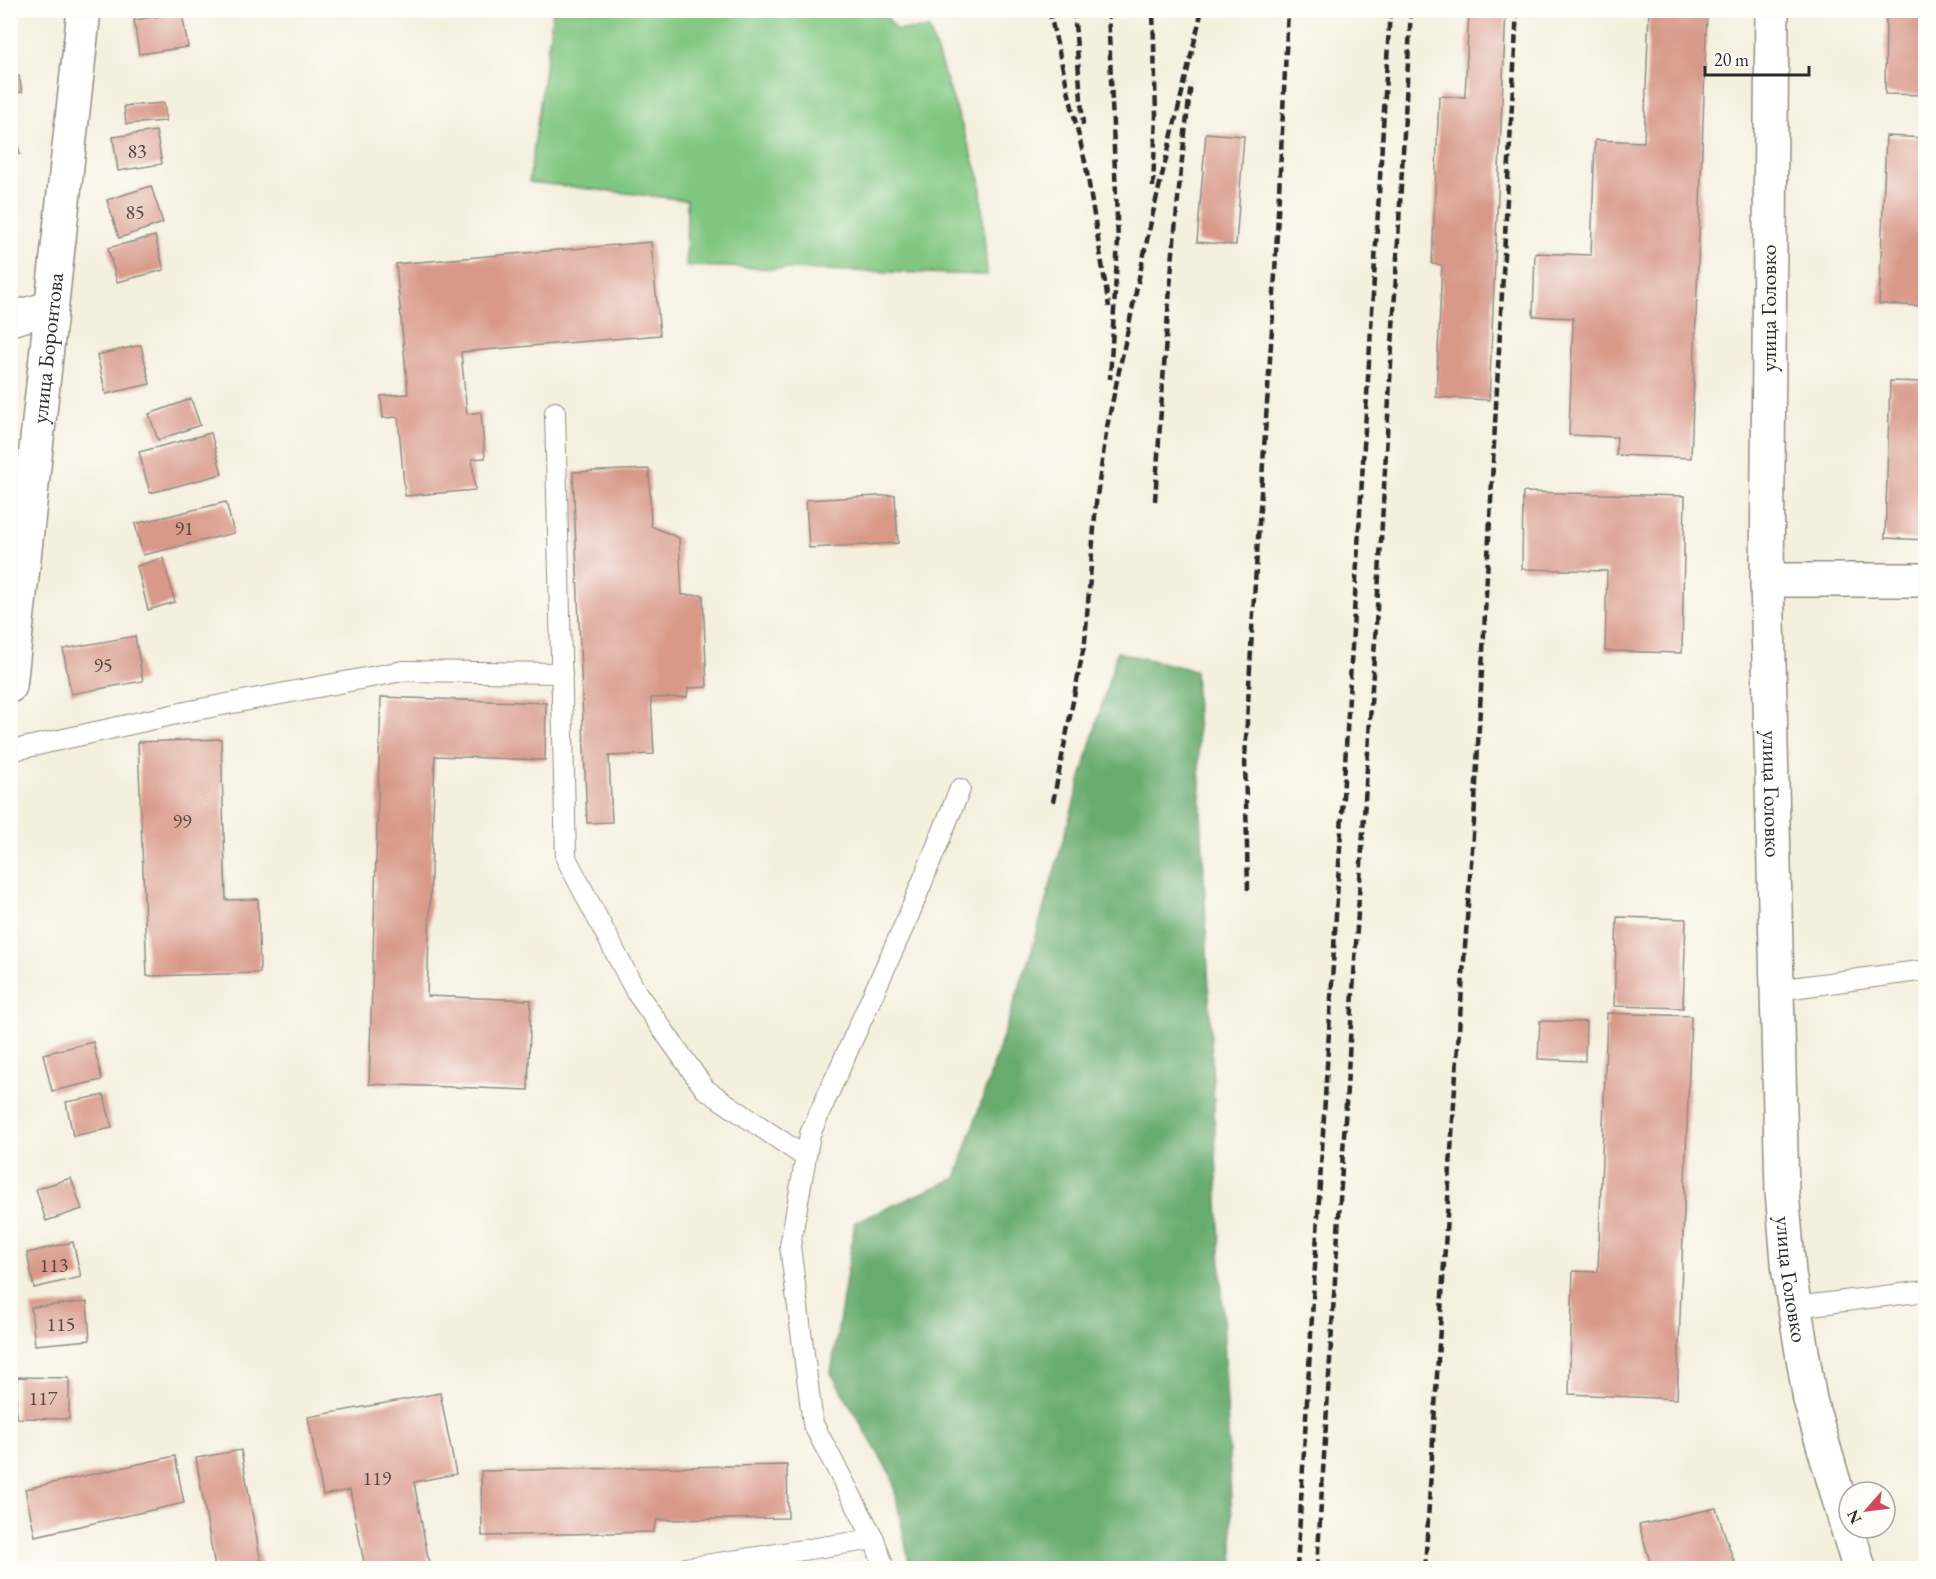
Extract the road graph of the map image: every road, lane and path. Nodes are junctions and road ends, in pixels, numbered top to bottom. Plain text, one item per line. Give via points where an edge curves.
1 (84, 10) edge
2 (1772, 10) edge
3 (50, 308) junction
4 (10, 319) edge
5 (555, 412) dead end
6 (1767, 580) junction
7 (1926, 580) edge
8 (562, 673) junction
9 (10, 686) edge
10 (10, 751) edge
11 (960, 789) dead end
12 (1926, 970) edge
13 (1777, 990) junction
14 (805, 1157) junction
15 (1926, 1291) edge
16 (1795, 1307) junction
17 (874, 1539) junction
18 (686, 1569) edge
19 (884, 1569) edge
20 (1859, 1569) edge

1 - 3 main road, улица Боронтова
2 - 6 main road, улица Головко
3 - 4 main road
3 - 9 main road, улица Боронтова
5 - 8 lane
6 - 7 main road
6 - 13 main road, улица Головко
8 - 10 lane via 403,671 190,711
8 - 14 lane via 566,858 636,992 705,1089
11 - 14 lane via 908,917 810,1134
12 - 13 lane
13 - 16 main road, улица Головко via 1782,1192
14 - 17 lane via 790,1246 813,1424
15 - 16 lane
16 - 20 main road, улица Головко via 1810,1400
17 - 18 lane
17 - 19 lane

